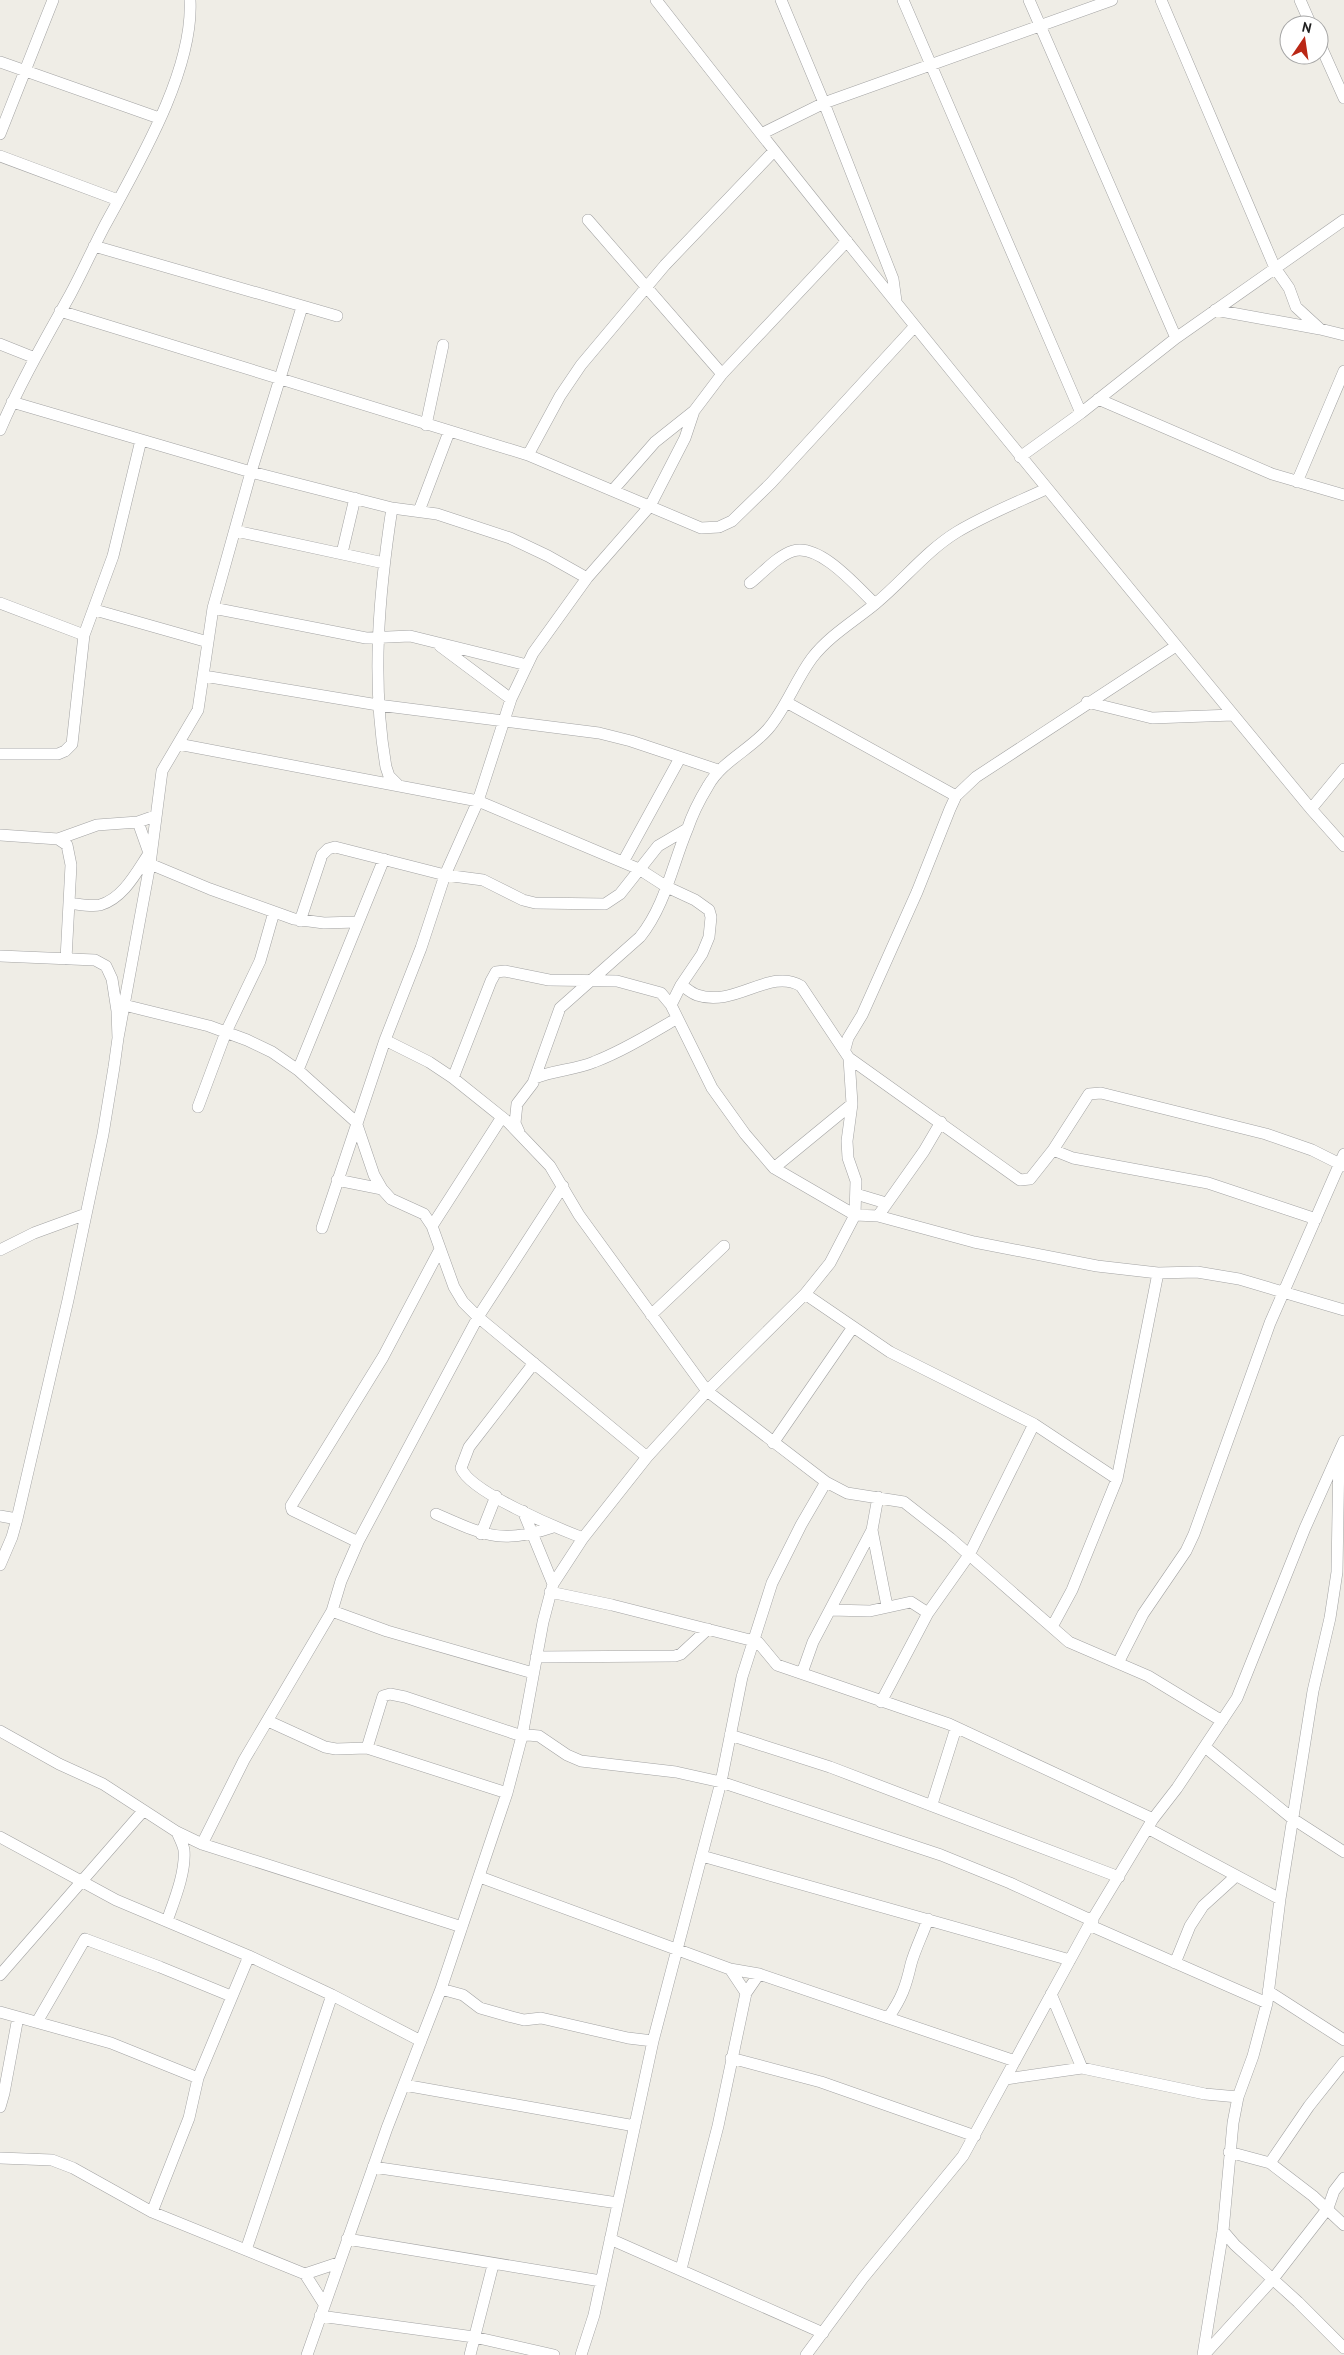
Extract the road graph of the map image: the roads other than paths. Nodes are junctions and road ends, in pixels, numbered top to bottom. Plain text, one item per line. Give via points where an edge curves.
1 (53, 0) edge
2 (190, 0) edge
3 (656, 0) edge
4 (781, 0) edge
5 (903, 0) edge
6 (1029, 0) edge
7 (1112, 0) edge
8 (1162, 0) edge
9 (1300, 0) edge
10 (1307, 15) edge
11 (1039, 25) junction
12 (0, 62) edge
13 (929, 64) junction
14 (1329, 64) edge
15 (24, 71) junction
16 (1344, 98) edge
17 (824, 103) junction
18 (159, 118) junction
19 (0, 134) edge
20 (761, 134) junction
21 (774, 151) junction
22 (0, 156) edge
23 (118, 200) junction
24 (588, 220) dead end
25 (1344, 220) edge
26 (847, 241) junction
27 (94, 246) junction
28 (1275, 268) junction
29 (646, 288) junction
30 (897, 303) junction
31 (302, 308) junction
32 (1215, 310) junction
33 (60, 311) junction
34 (337, 316) dead end
35 (915, 326) junction
36 (1320, 329) junction
37 (1344, 336) edge
38 (1176, 338) junction
39 (0, 344) edge
40 (443, 345) dead end
41 (35, 358) junction
42 (1344, 370) edge
43 (722, 374) junction
44 (281, 380) junction
45 (1098, 399) junction
46 (12, 402) junction
47 (694, 411) junction
48 (1081, 413) junction
49 (426, 424) junction
50 (0, 430) edge
51 (449, 432) junction
52 (141, 440) junction
53 (528, 455) junction
54 (1020, 457) junction
55 (251, 472) junction
56 (1297, 482) junction
57 (1046, 489) junction
58 (613, 490) junction
59 (1344, 495) edge
60 (355, 498) junction
61 (650, 506) junction
62 (392, 508) junction
63 (419, 511) junction
64 (236, 531) junction
65 (342, 553) junction
66 (384, 563) junction
67 (587, 578) junction
68 (750, 583) dead end
69 (0, 603) edge
70 (874, 604) junction
71 (213, 608) junction
72 (95, 610) junction
73 (84, 635) junction
74 (379, 637) junction
75 (208, 642) junction
76 (437, 643) junction
77 (1176, 646) junction
78 (527, 665) junction
79 (204, 676) junction
80 (511, 699) junction
81 (786, 702) junction
82 (1087, 702) junction
83 (378, 705) junction
84 (1233, 715) junction
85 (504, 721) junction
86 (178, 744) junction
87 (0, 754) edge
88 (680, 758) junction
89 (1344, 769) edge
90 (718, 770) junction
91 (398, 785) junction
92 (956, 796) junction
93 (478, 801) junction
94 (1311, 810) junction
95 (155, 816) junction
96 (138, 822) junction
97 (687, 829) junction
98 (0, 835) edge
99 (58, 839) junction
100 (1344, 846) edge
101 (150, 855) junction
102 (384, 859) junction
103 (623, 862) junction
104 (639, 869) junction
105 (445, 875) junction
106 (667, 888) junction
107 (69, 903) junction
108 (274, 912) junction
109 (300, 921) junction
110 (357, 922) junction
111 (0, 956) edge
112 (66, 958) junction
113 (589, 980) junction
114 (681, 985) junction
115 (124, 1005) junction
116 (671, 1005) junction
117 (676, 1019) junction
118 (226, 1032) junction
119 (118, 1038) junction
120 (385, 1040) junction
121 (847, 1053) junction
122 (298, 1070) junction
123 (453, 1078) junction
124 (535, 1078) junction
125 (852, 1104) junction
126 (198, 1107) dead end
127 (502, 1117) junction
128 (356, 1122) junction
129 (941, 1122) junction
130 (520, 1135) junction
131 (1053, 1150) junction
132 (1342, 1161) edge
133 (774, 1168) junction
134 (337, 1180) junction
135 (563, 1186) junction
136 (382, 1189) junction
137 (856, 1194) junction
138 (886, 1203) junction
139 (86, 1214) junction
140 (855, 1215) junction
141 (878, 1216) junction
142 (1316, 1219) junction
143 (432, 1226) junction
144 (322, 1228) dead end
145 (724, 1246) dead end
146 (0, 1250) edge
147 (440, 1251) junction
148 (1158, 1273) junction
149 (1283, 1292) junction
150 (805, 1294) junction
151 (1344, 1310) edge
152 (651, 1315) junction
153 (478, 1317) junction
154 (853, 1327) junction
155 (534, 1363) junction
156 (707, 1390) junction
157 (1034, 1424) junction
158 (773, 1443) junction
159 (1342, 1446) edge
160 (648, 1457) junction
161 (1117, 1479) junction
162 (826, 1482) junction
163 (496, 1496) junction
164 (878, 1497) junction
165 (523, 1511) junction
166 (436, 1514) dead end
167 (0, 1516) edge
168 (17, 1519) junction
169 (553, 1527) junction
170 (872, 1530) junction
171 (534, 1533) junction
172 (481, 1534) junction
173 (583, 1538) junction
174 (358, 1542) junction
175 (969, 1555) junction
176 (0, 1565) edge
177 (1341, 1574) edge
178 (551, 1588) junction
179 (886, 1606) junction
180 (830, 1610) junction
181 (332, 1611) junction
182 (928, 1613) junction
183 (1052, 1627) junction
184 (708, 1629) junction
185 (753, 1640) junction
186 (536, 1657) junction
187 (1118, 1663) junction
188 (802, 1672) junction
189 (533, 1673) junction
190 (882, 1702) junction
191 (268, 1721) junction
192 (1222, 1721) junction
193 (956, 1728) junction
194 (0, 1730) edge
195 (522, 1736) junction
196 (730, 1736) junction
197 (367, 1748) junction
198 (1205, 1748) junction
199 (721, 1782) junction
200 (507, 1793) junction
201 (932, 1804) junction
202 (143, 1811) junction
203 (1293, 1819) junction
204 (1151, 1824) junction
205 (177, 1832) junction
206 (0, 1837) edge
207 (202, 1844) junction
208 (1344, 1852) edge
209 (702, 1856) junction
210 (1236, 1876) junction
211 (480, 1877) junction
212 (1119, 1877) junction
213 (82, 1881) junction
214 (1280, 1899) junction
215 (928, 1919) junction
216 (167, 1921) junction
217 (1091, 1923) junction
218 (462, 1927) junction
219 (678, 1950) junction
220 (249, 1956) junction
221 (1070, 1960) junction
222 (1175, 1963) junction
223 (730, 1969) junction
224 (759, 1974) junction
225 (0, 1975) edge
226 (441, 1989) junction
227 (746, 1993) junction
228 (1052, 1994) junction
229 (332, 1995) junction
230 (231, 1996) junction
231 (1268, 1997) junction
232 (0, 2012) edge
233 (18, 2017) junction
234 (888, 2018) junction
235 (36, 2022) junction
236 (1344, 2040) edge
237 (421, 2041) junction
238 (654, 2041) junction
239 (731, 2058) junction
240 (1015, 2062) junction
241 (1344, 2062) edge
242 (1082, 2068) junction
243 (198, 2078) junction
244 (1006, 2079) junction
245 (404, 2085) junction
246 (1238, 2097) junction
247 (0, 2107) edge
248 (635, 2126) junction
249 (974, 2136) junction
250 (1230, 2152) junction
251 (0, 2158) edge
252 (1270, 2163) junction
253 (373, 2167) junction
254 (1344, 2178) edge
255 (618, 2202) junction
256 (1328, 2208) junction
257 (152, 2212) junction
258 (1344, 2225) edge
259 (1223, 2231) junction
260 (347, 2239) junction
261 (610, 2239) junction
262 (246, 2250) junction
263 (338, 2264) junction
264 (493, 2265) junction
265 (681, 2269) junction
266 (306, 2274) junction
267 (1273, 2279) junction
268 (601, 2281) junction
269 (324, 2304) junction
270 (320, 2316) junction
271 (822, 2333) junction
272 (474, 2337) junction
273 (1344, 2350) edge
274 (307, 2355) edge
275 (470, 2355) edge
276 (554, 2355) edge
277 (581, 2355) edge
278 (806, 2355) edge
279 (1203, 2355) edge
280 (1335, 2355) edge

1 - 15 street
2 - 18 street via 192,21 188,41 176,80
3 - 20 street
4 - 17 street
5 - 13 street
6 - 11 street
7 - 11 street
8 - 28 street
9 - 10 street
11 - 13 street
11 - 38 street
12 - 15 street
13 - 17 street
13 - 48 street
14 - 16 street
15 - 18 street
15 - 19 street
17 - 20 street
17 - 30 street via 893,279
18 - 23 street via 147,148
20 - 21 street
21 - 26 street
21 - 29 street
22 - 23 street
23 - 27 street
24 - 29 street
25 - 28 street
26 - 30 street
26 - 43 street
27 - 31 street
27 - 33 street
28 - 32 street
28 - 36 street via 1289,288 1296,307
29 - 43 street
29 - 53 street via 581,365
30 - 35 street
31 - 34 street
31 - 44 street
32 - 36 street
32 - 38 street
33 - 41 street
33 - 44 street
35 - 54 street
35 - 61 street via 732,521 719,527 701,528
36 - 37 street
38 - 45 street
39 - 41 street
40 - 49 street
41 - 46 street
42 - 56 street
43 - 47 street
44 - 49 street
44 - 55 street
45 - 48 street
45 - 56 street
46 - 50 street
46 - 52 street
47 - 58 street via 655,442
47 - 61 street via 685,438
48 - 54 street
49 - 51 street
51 - 53 street
51 - 63 street
52 - 55 street
52 - 72 street via 113,556
53 - 58 street
54 - 57 street
55 - 60 street
55 - 64 street
56 - 59 street
57 - 70 street via 956,532
57 - 77 street
58 - 61 street
60 - 62 street
60 - 65 street
61 - 67 street
62 - 63 street
62 - 66 street
63 - 67 street via 510,538
64 - 65 street
64 - 71 street
65 - 66 street
66 - 74 street
67 - 78 street
68 - 70 street via 782,557 794,551 808,550 847,576
69 - 73 street
70 - 81 street via 826,642 811,659
71 - 74 street via 366,638
71 - 75 street
72 - 73 street
72 - 75 street
73 - 87 street via 72,744 58,754
74 - 76 street via 410,636
74 - 83 street
75 - 79 street
76 - 78 street
76 - 80 street
77 - 82 street
77 - 84 street
78 - 80 street
79 - 83 street
79 - 86 street via 198,710
80 - 85 street
81 - 90 street via 751,746
81 - 92 street
82 - 84 street via 1152,718
82 - 92 street via 976,777
83 - 85 street
83 - 91 street via 386,767
84 - 94 street
85 - 88 street via 598,733
85 - 93 street
86 - 91 street
86 - 95 street via 162,771
88 - 90 street
88 - 103 street
89 - 94 street
90 - 97 street
91 - 93 street
92 - 121 street via 909,910 862,1015 848,1038
93 - 103 street
93 - 105 street
94 - 100 street
95 - 96 street
95 - 101 street
96 - 99 street via 97,825
96 - 101 street
97 - 104 street via 658,846
97 - 106 street
98 - 99 street
99 - 107 street via 67,845 70,854
101 - 107 street via 112,899 98,905
101 - 108 street via 210,889
101 - 115 street
102 - 105 street
102 - 109 street via 335,847 328,850 322,855
102 - 110 street
103 - 104 street
104 - 105 street via 620,894 605,904 529,902 483,880
104 - 106 street
105 - 120 street
106 - 113 street via 640,937
106 - 114 street via 695,900 709,910 711,917 709,937 702,954
107 - 112 street
108 - 109 street
108 - 118 street via 260,961
109 - 110 street
110 - 122 street
111 - 112 street
112 - 119 street via 95,960 106,966 112,979
113 - 116 street via 617,981 650,989 661,993
113 - 123 street via 549,980 496,972
113 - 124 street via 560,1008
114 - 116 street
114 - 121 street via 695,995 722,998 777,980 794,981 801,986
115 - 118 street
115 - 119 street
116 - 117 street
117 - 124 street via 594,1062
117 - 133 street via 712,1088
118 - 122 street via 272,1052
118 - 126 street
119 - 139 street
120 - 123 street
120 - 128 street
121 - 125 street
121 - 129 street
122 - 128 street
123 - 127 street
124 - 130 street via 517,1104 514,1123
125 - 133 street
125 - 137 street via 847,1150 856,1181
127 - 130 street
127 - 143 street
128 - 134 street
128 - 136 street
129 - 131 street via 1020,1180 1030,1179
129 - 138 street
130 - 135 street via 550,1166
131 - 132 street via 1089,1094 1100,1093 1266,1134
131 - 142 street via 1073,1158 1208,1183
132 - 142 street
133 - 140 street
134 - 136 street
134 - 144 street
135 - 152 street
135 - 153 street
136 - 143 street via 391,1199 424,1214
137 - 138 street
137 - 140 street
138 - 141 street
139 - 146 street via 34,1233
139 - 168 street
140 - 141 street
140 - 150 street via 830,1263
141 - 148 street via 974,1242 1097,1266
142 - 149 street
143 - 147 street
145 - 152 street
147 - 153 street via 454,1287
147 - 174 street via 383,1357 290,1506 292,1510
148 - 149 street via 1196,1272
148 - 161 street
149 - 151 street
149 - 187 street via 1190,1543 1144,1614
150 - 154 street
150 - 156 street
152 - 156 street
153 - 155 street
153 - 174 street
154 - 157 street via 890,1352
154 - 158 street
155 - 160 street
155 - 163 street via 463,1459 461,1468 464,1476 478,1488
156 - 158 street
156 - 160 street
157 - 161 street
157 - 175 street
158 - 162 street
159 - 177 street
159 - 192 street via 1282,1583 1249,1673
160 - 173 street
161 - 183 street via 1072,1590
162 - 164 street via 847,1493
162 - 185 street via 772,1583
163 - 165 street
163 - 172 street
164 - 170 street
164 - 175 street via 904,1502
165 - 169 street
165 - 171 street
166 - 172 street
167 - 168 street
168 - 176 street
169 - 171 street
169 - 173 street
170 - 179 street
170 - 180 street
171 - 172 street via 502,1538
171 - 178 street
173 - 178 street
174 - 181 street
175 - 182 street
175 - 183 street
177 - 203 street via 1313,1691
178 - 184 street
178 - 186 street
179 - 180 street via 861,1612
179 - 182 street via 911,1602
180 - 188 street
181 - 189 street via 387,1631
181 - 191 street
182 - 190 street
183 - 187 street via 1069,1642
184 - 185 street
184 - 186 street via 675,1656
185 - 188 street via 776,1664
185 - 196 street
186 - 189 street
187 - 192 street via 1148,1676
188 - 190 street
189 - 195 street
190 - 193 street
191 - 197 street via 325,1747
191 - 207 street via 244,1760
192 - 198 street
193 - 201 street
193 - 204 street
194 - 202 street via 59,1764 103,1784
195 - 197 street via 406,1697 387,1694 383,1696
195 - 199 street via 539,1736 581,1761 676,1772
195 - 200 street
196 - 199 street
196 - 201 street via 830,1767
197 - 200 street
198 - 203 street
198 - 204 street
199 - 209 street
199 - 217 street via 941,1855 996,1876
200 - 211 street
201 - 212 street
202 - 205 street
202 - 213 street
203 - 208 street
203 - 214 street
204 - 210 street
204 - 212 street
205 - 207 street
205 - 216 street via 184,1849 184,1860 179,1888
206 - 213 street
207 - 218 street
209 - 215 street
209 - 219 street
210 - 214 street
210 - 222 street via 1203,1906 1190,1926
211 - 218 street
211 - 219 street
212 - 217 street
213 - 216 street via 116,1900
213 - 225 street
214 - 231 street
215 - 221 street
215 - 234 street via 910,1978
216 - 220 street
217 - 221 street
217 - 222 street
218 - 226 street
219 - 223 street
219 - 238 street
220 - 229 street
220 - 230 street
221 - 228 street
222 - 231 street
223 - 224 street
223 - 227 street
224 - 227 street
224 - 234 street
226 - 237 street
226 - 238 street via 463,1995 480,2008 524,2020 541,2018
227 - 239 street
228 - 240 street
228 - 242 street
229 - 237 street
229 - 262 street
230 - 235 street via 85,1939
230 - 243 street
231 - 236 street
231 - 246 street via 1253,2056
232 - 233 street
233 - 235 street
233 - 247 street
234 - 240 street
235 - 243 street via 111,2043
237 - 245 street
238 - 248 street
239 - 249 street via 821,2082
239 - 265 street via 718,2126
240 - 244 street
241 - 252 street
242 - 244 street
242 - 246 street via 1206,2094
243 - 257 street via 189,2118
244 - 249 street
245 - 248 street
245 - 253 street
246 - 250 street
248 - 255 street
249 - 271 street via 947,2178 863,2278
250 - 252 street
250 - 259 street
251 - 257 street via 52,2160 73,2168
252 - 256 street
253 - 255 street
253 - 260 street
254 - 256 street via 1334,2191
255 - 261 street
256 - 258 street
256 - 267 street
257 - 262 street
259 - 267 street
259 - 279 street
260 - 263 street
260 - 264 street
261 - 265 street
261 - 268 street
262 - 266 street
263 - 266 street
263 - 269 street
264 - 268 street
264 - 272 street
265 - 271 street
266 - 269 street
267 - 273 street
267 - 279 street
268 - 277 street
269 - 270 street
270 - 272 street
270 - 274 street
271 - 278 street
272 - 275 street
272 - 276 street
273 - 280 street

